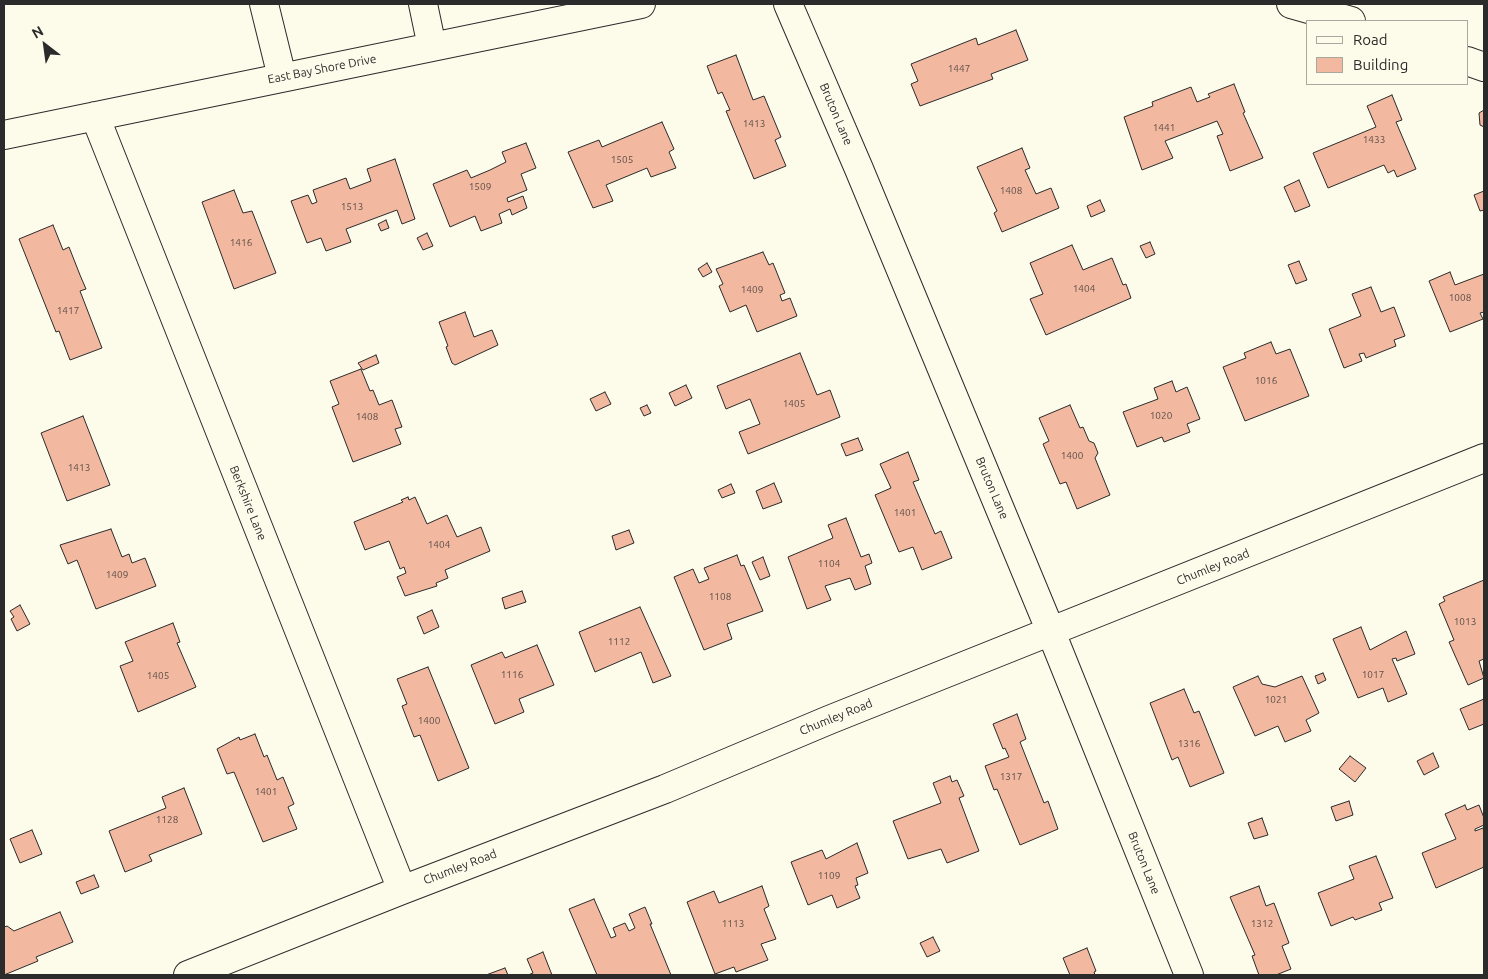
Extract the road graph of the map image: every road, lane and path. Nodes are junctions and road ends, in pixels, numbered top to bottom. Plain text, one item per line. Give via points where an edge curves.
1 (264, 4) edge
2 (423, 4) edge
3 (641, 4) edge
4 (788, 4) edge
5 (1291, 4) edge
6 (607, 7) edge
7 (1347, 20) edge
8 (432, 47) junction
9 (1468, 61) edge
10 (1484, 67) edge
11 (282, 77) junction
12 (95, 116) junction
13 (4, 135) edge
14 (1484, 458) edge
15 (1051, 632) junction
16 (402, 890) junction
17 (188, 975) edge
18 (1189, 975) edge

1 - 11 street
2 - 8 street
3 - 6 street, East Bay Shore Drive
4 - 15 street, Bruton Lane
5 - 7 street
6 - 8 street, East Bay Shore Drive
8 - 11 street, East Bay Shore Drive
9 - 10 street
11 - 12 street, East Bay Shore Drive
12 - 13 street, East Bay Shore Drive
12 - 16 street, Berkshire Lane
14 - 15 street, Chumley Road
15 - 16 street, Chumley Road via 665,789
15 - 18 street, Bruton Lane
16 - 17 street, Chumley Road

